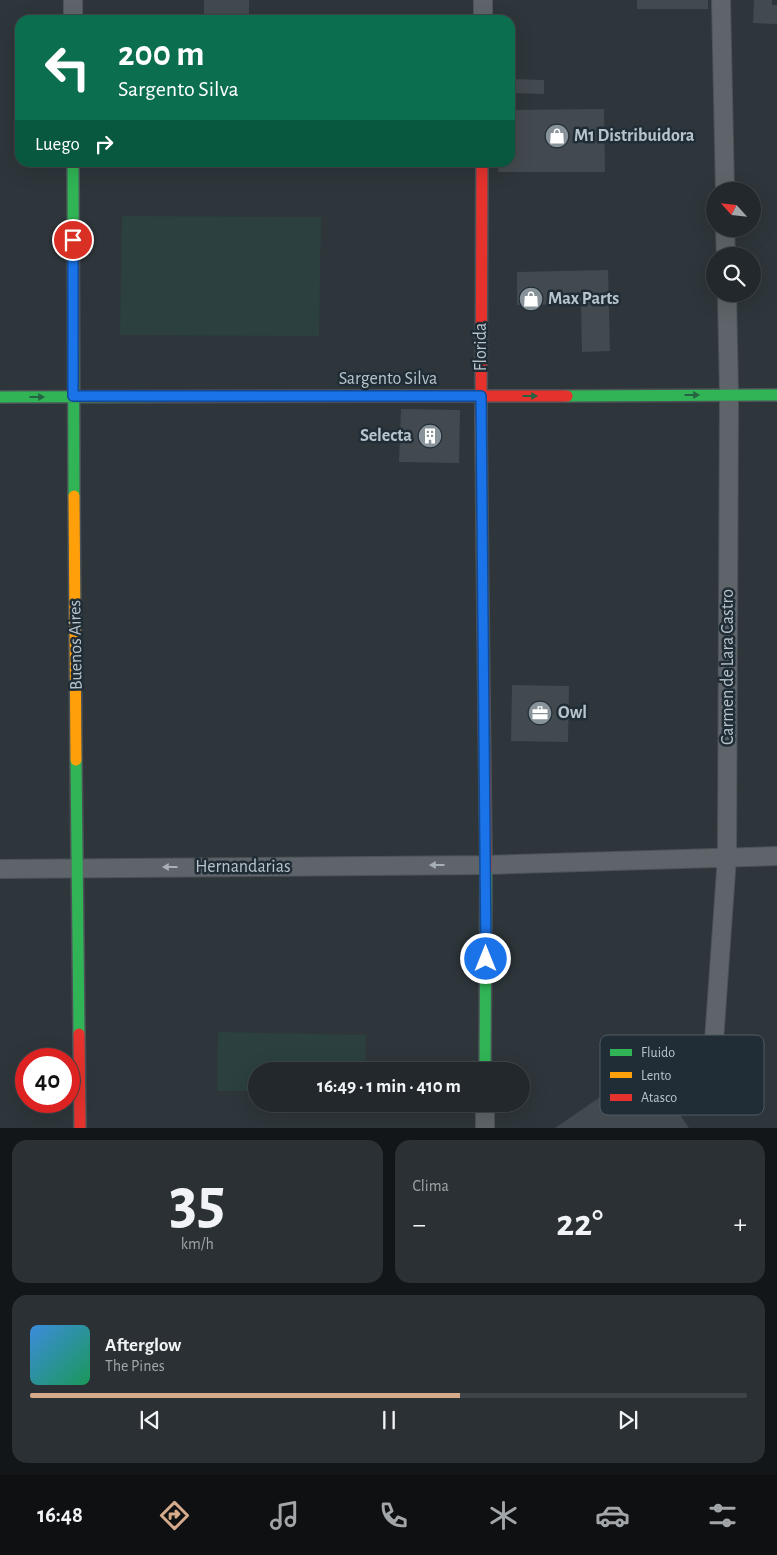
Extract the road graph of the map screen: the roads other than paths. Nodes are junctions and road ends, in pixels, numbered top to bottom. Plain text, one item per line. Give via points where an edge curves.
1 (74, 0) edge
2 (483, 0) edge
3 (721, 0) edge
4 (74, 15) edge
5 (483, 15) edge
6 (73, 167) edge
7 (482, 167) edge
8 (725, 182) edge
9 (727, 302) edge
10 (728, 395) junction
11 (73, 396) junction
12 (481, 396) junction
13 (777, 396) edge
14 (0, 397) edge
15 (777, 856) edge
16 (727, 858) junction
17 (486, 865) junction
18 (78, 868) junction
19 (0, 869) edge
20 (714, 1035) edge
21 (486, 1062) edge
22 (485, 1112) edge
23 (80, 1128) edge
24 (485, 1128) edge

1 - 4 street
2 - 5 street
3 - 8 street
6 - 11 street, Buenos Aires
7 - 12 street, Florida
9 - 10 street, Carmen de Lara Castro
12 -> 10 street, Sargento Silva
10 - 13 street, Sargento Silva
10 - 16 street, Carmen de Lara Castro
11 - 12 street, Sargento Silva
14 -> 11 street, Sargento Silva
11 - 18 street, Buenos Aires
12 - 17 street, Florida
15 - 16 street, Hernandarias
16 - 17 street, Hernandarias
16 - 20 street, Carmen de Lara Castro
17 -> 18 street, Hernandarias
17 - 21 street, Florida
18 - 19 street, Hernandarias
18 - 23 street, Buenos Aires
22 - 24 street

